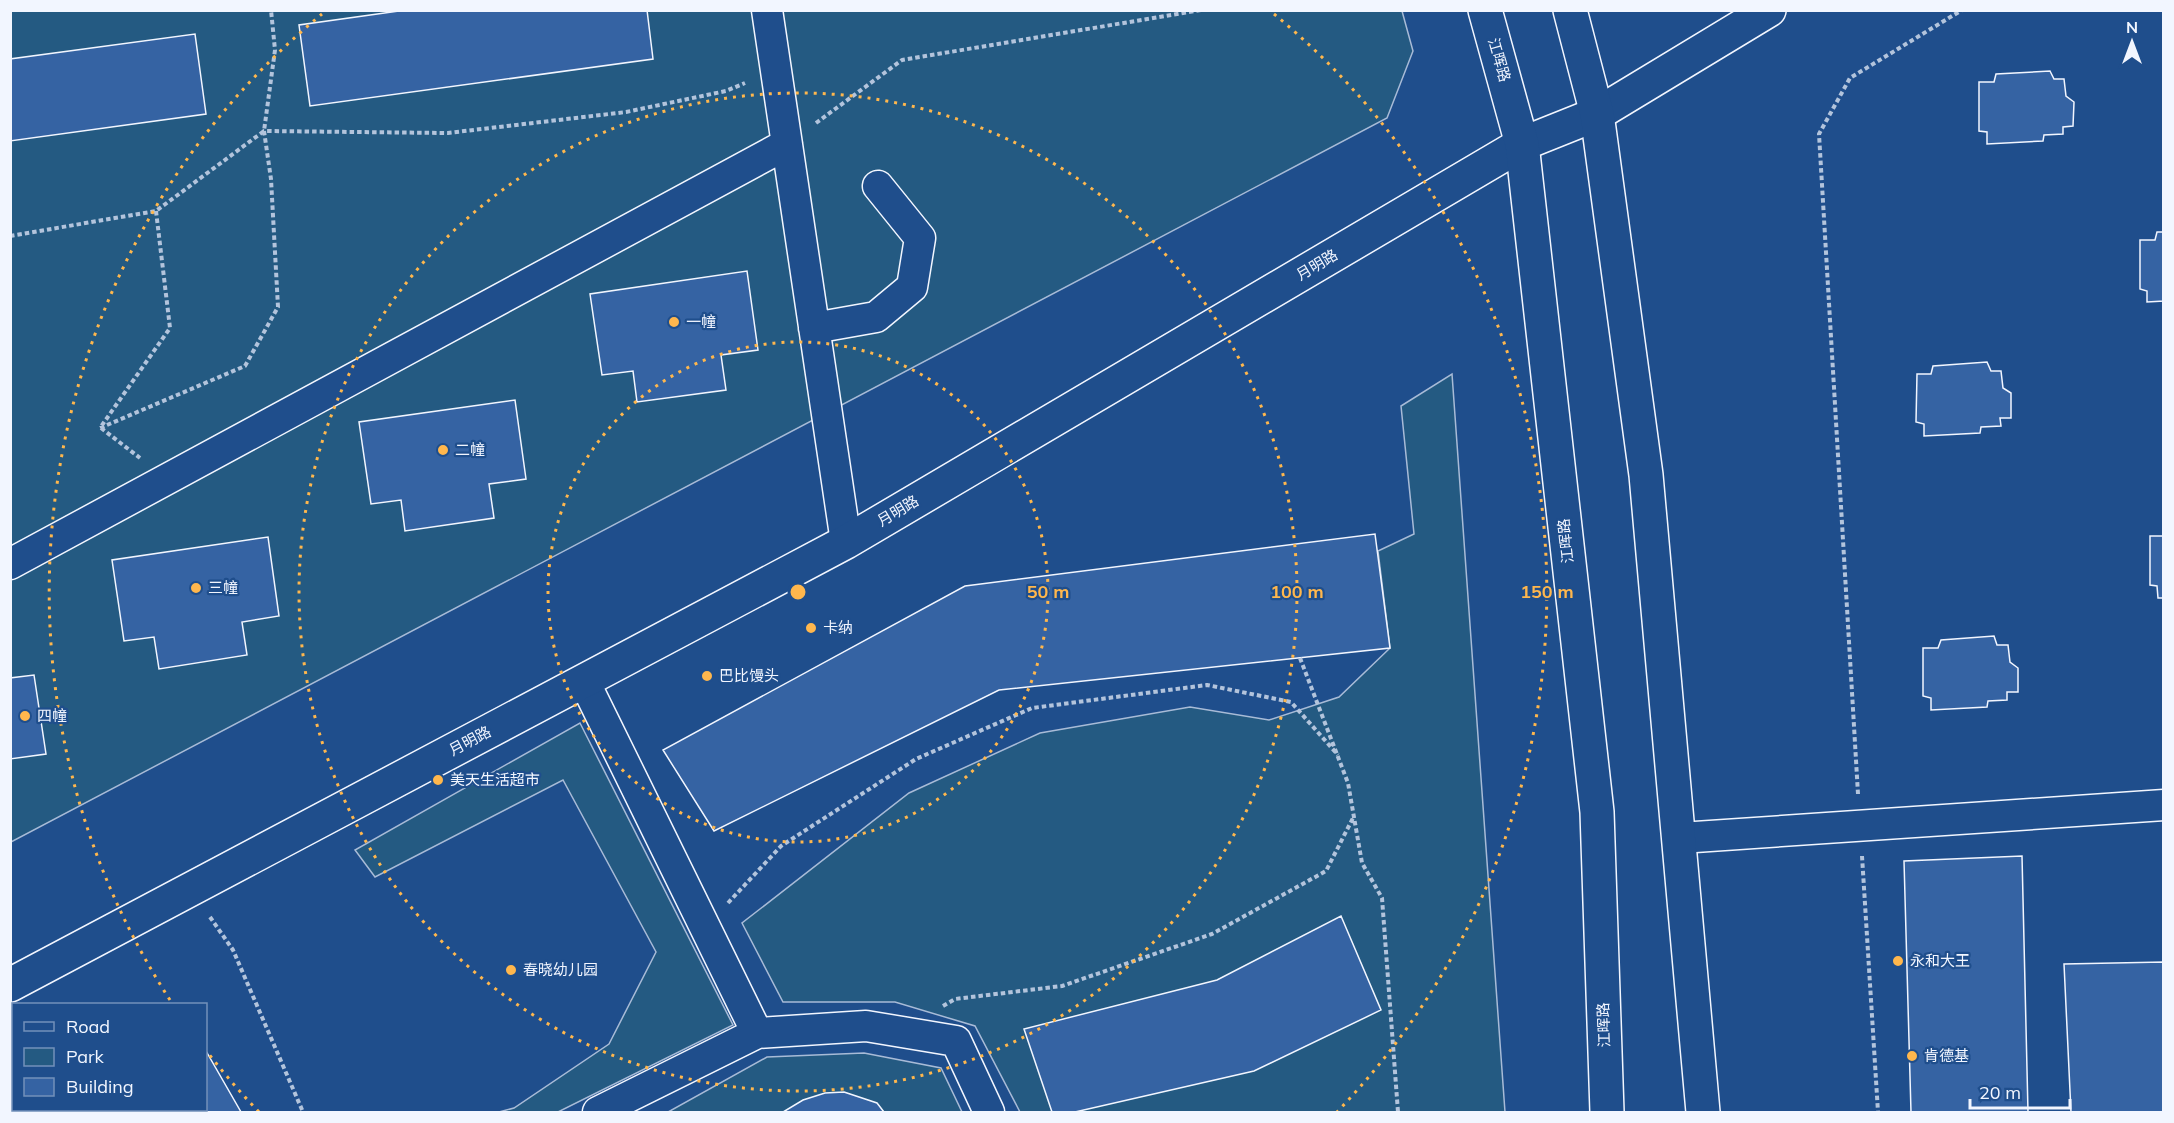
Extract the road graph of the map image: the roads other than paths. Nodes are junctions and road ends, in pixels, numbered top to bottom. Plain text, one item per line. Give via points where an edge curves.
1 (767, 10) edge
2 (1485, 10) edge
3 (1570, 10) edge
4 (1769, 10) edge
5 (1597, 114) junction
6 (787, 144) junction
7 (1522, 144) junction
8 (878, 186) dead end
9 (814, 328) junction
10 (846, 542) junction
11 (10, 564) edge
12 (584, 681) junction
13 (2163, 805) edge
14 (1680, 838) junction
15 (10, 985) edge
16 (757, 1033) junction
17 (598, 1113) edge
18 (989, 1113) edge
19 (1607, 1113) edge
20 (1703, 1113) edge

1 - 6 street
2 - 7 main road, 江晖路
3 - 5 main road
4 - 5 main road, 月明路
5 - 7 main road, 月明路
5 - 14 main road via 1646,475
6 - 9 street
6 - 11 street
7 - 10 main road, 月明路
7 - 19 main road, 江晖路 via 1597,812
8 - 9 street via 920,238 912,287 876,317
9 - 10 street
10 - 12 main road, 月明路
12 - 15 main road, 月明路
12 - 16 street
13 - 14 street
14 - 20 main road
16 - 17 street
16 - 18 street via 866,1026 956,1041

